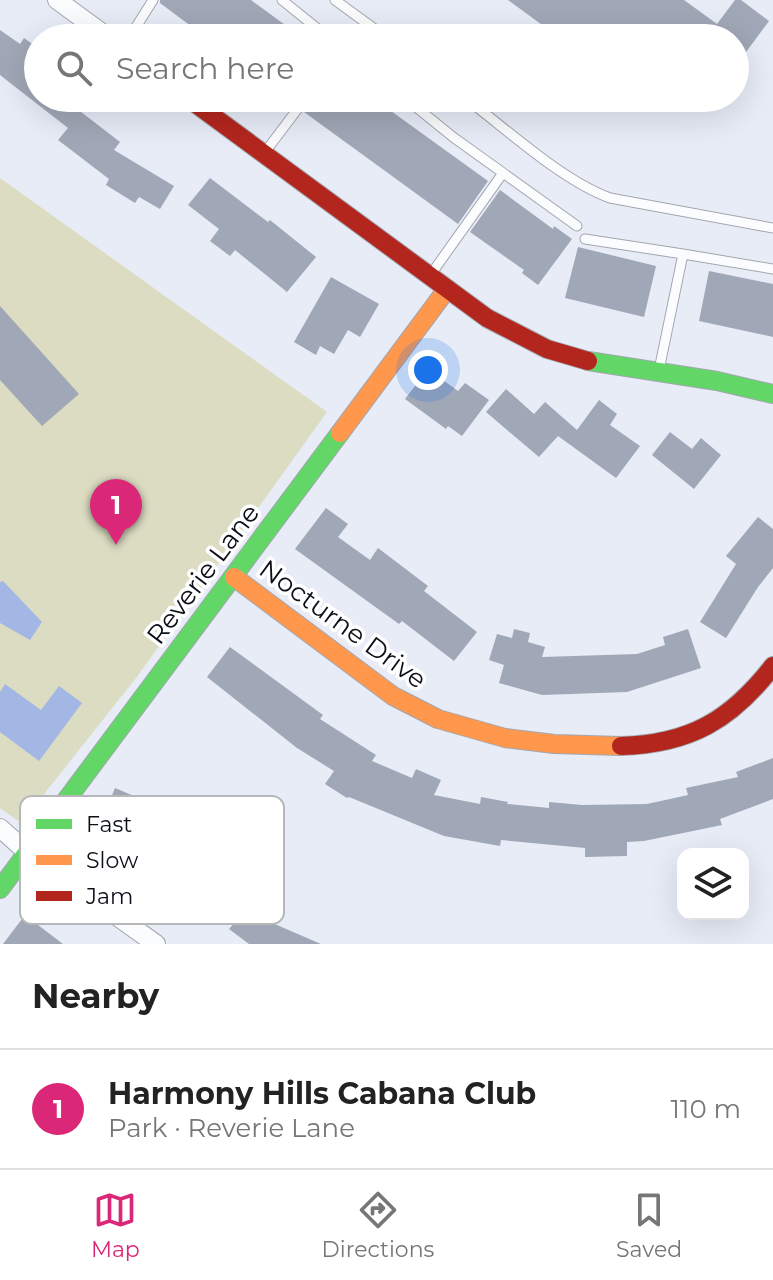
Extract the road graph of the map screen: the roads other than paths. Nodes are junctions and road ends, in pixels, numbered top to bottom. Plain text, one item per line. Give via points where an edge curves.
1 (57, 0) edge
2 (153, 0) edge
3 (282, 0) edge
4 (335, 0) edge
5 (90, 24) edge
6 (138, 24) edge
7 (312, 24) edge
8 (368, 24) edge
9 (207, 112) edge
10 (295, 112) edge
11 (423, 112) edge
12 (483, 112) edge
13 (263, 154) junction
14 (503, 173) junction
15 (577, 226) dead end
16 (773, 228) edge
17 (585, 239) dead end
18 (683, 254) junction
19 (773, 269) edge
20 (429, 277) junction
21 (447, 289) junction
22 (659, 373) junction
23 (773, 394) edge
24 (234, 577) junction
25 (773, 666) edge
26 (71, 796) edge
27 (0, 828) edge
28 (20, 846) edge
29 (20, 863) edge
30 (0, 889) edge
31 (128, 924) edge
32 (156, 944) edge

1 - 5 street
2 - 6 lane
3 - 7 lane
4 - 8 lane
9 - 13 street
10 - 13 lane
11 - 14 lane
12 - 16 lane via 595,192
13 - 20 street
14 - 15 lane
14 - 20 lane
17 - 18 lane
18 - 19 lane
18 - 22 lane
20 - 21 street
21 - 22 street via 543,348 611,367
21 - 24 street, Reverie Lane
22 - 23 street via 705,377
24 - 25 street, Nocturne Drive via 419,712 477,734 521,742 624,748 661,744 697,732 729,713
24 - 26 street, Reverie Lane
27 - 28 street
29 - 30 street, Reverie Lane
31 - 32 street

